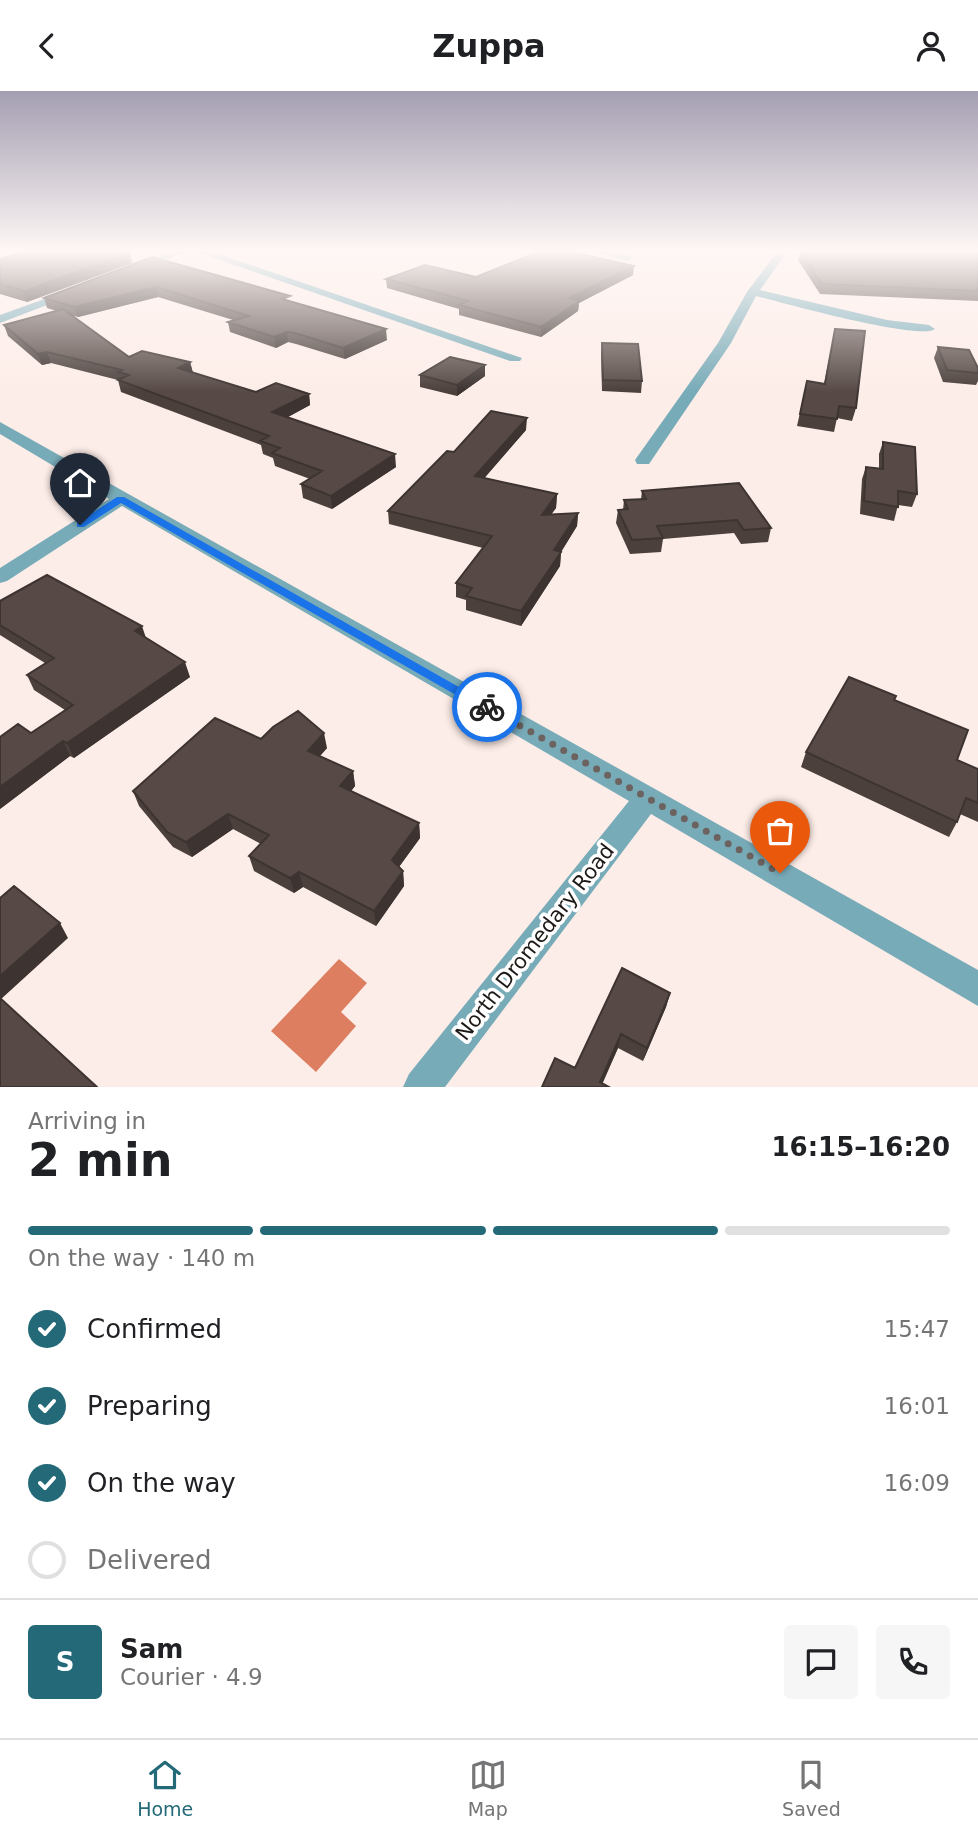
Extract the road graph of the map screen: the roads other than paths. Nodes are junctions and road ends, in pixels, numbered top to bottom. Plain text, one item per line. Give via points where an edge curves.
1 (55, 298) edge
2 (339, 298) edge
3 (749, 298) edge
4 (780, 298) edge
5 (0, 319) edge
6 (929, 328) dead end
7 (515, 358) dead end
8 (0, 427) edge
9 (643, 460) dead end
10 (121, 499) junction
11 (0, 577) edge
12 (648, 797) junction
13 (978, 989) edge
14 (422, 1087) edge

1 - 5 street
2 - 7 street
3 - 9 street
4 - 6 street via 887,324
8 - 10 street
10 - 11 street
10 - 12 street
12 - 13 street
12 - 14 street, North Dromedary Road

